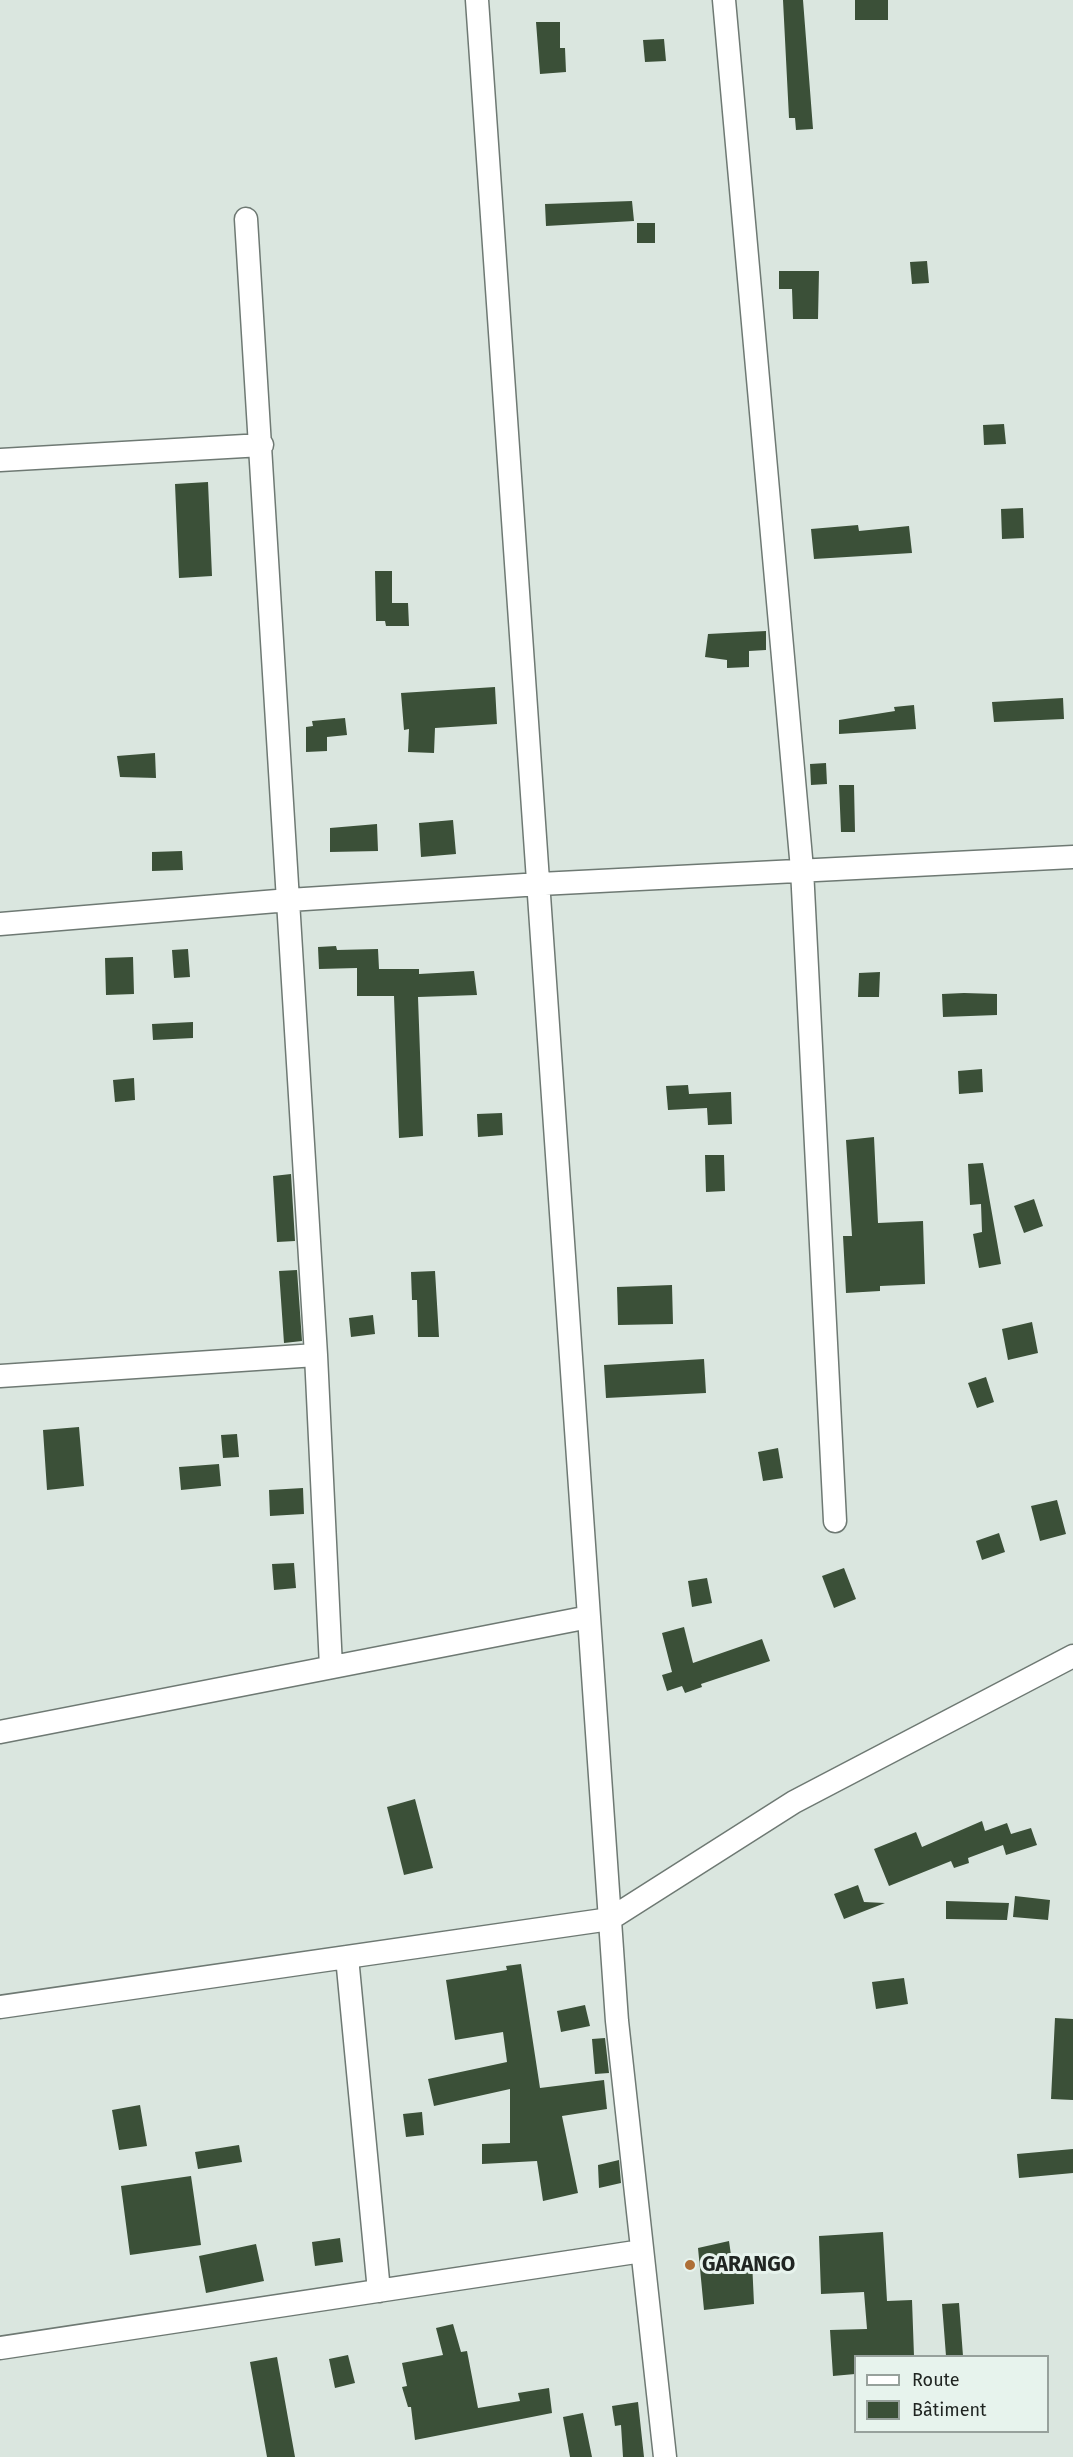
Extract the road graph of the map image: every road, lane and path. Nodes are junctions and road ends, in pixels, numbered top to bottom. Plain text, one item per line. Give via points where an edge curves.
1 (477, 0) edge
2 (724, 0) edge
3 (246, 219) dead end
4 (262, 445) junction
5 (0, 460) edge
6 (1073, 857) edge
7 (802, 869) junction
8 (540, 884) junction
9 (289, 900) junction
10 (0, 924) edge
11 (316, 1355) junction
12 (0, 1376) edge
13 (835, 1521) dead end
14 (590, 1617) junction
15 (1073, 1656) edge
16 (332, 1667) junction
17 (0, 1732) edge
18 (610, 1919) junction
19 (346, 1957) junction
20 (0, 2007) edge
21 (642, 2251) junction
22 (379, 2291) junction
23 (0, 2348) edge
24 (665, 2457) edge

1 - 8 street
2 - 7 street
3 - 4 street
4 - 5 street
4 - 9 street
6 - 7 street
7 - 8 street
7 - 13 street
8 - 9 street
8 - 14 street
9 - 10 street
9 - 11 street
11 - 12 street
11 - 16 street
14 - 16 street
14 - 18 street
15 - 18 street via 794,1802
16 - 17 street
18 - 19 street
18 - 21 street
19 - 20 street
19 - 22 street
21 - 22 street
21 - 24 street
22 - 23 street

